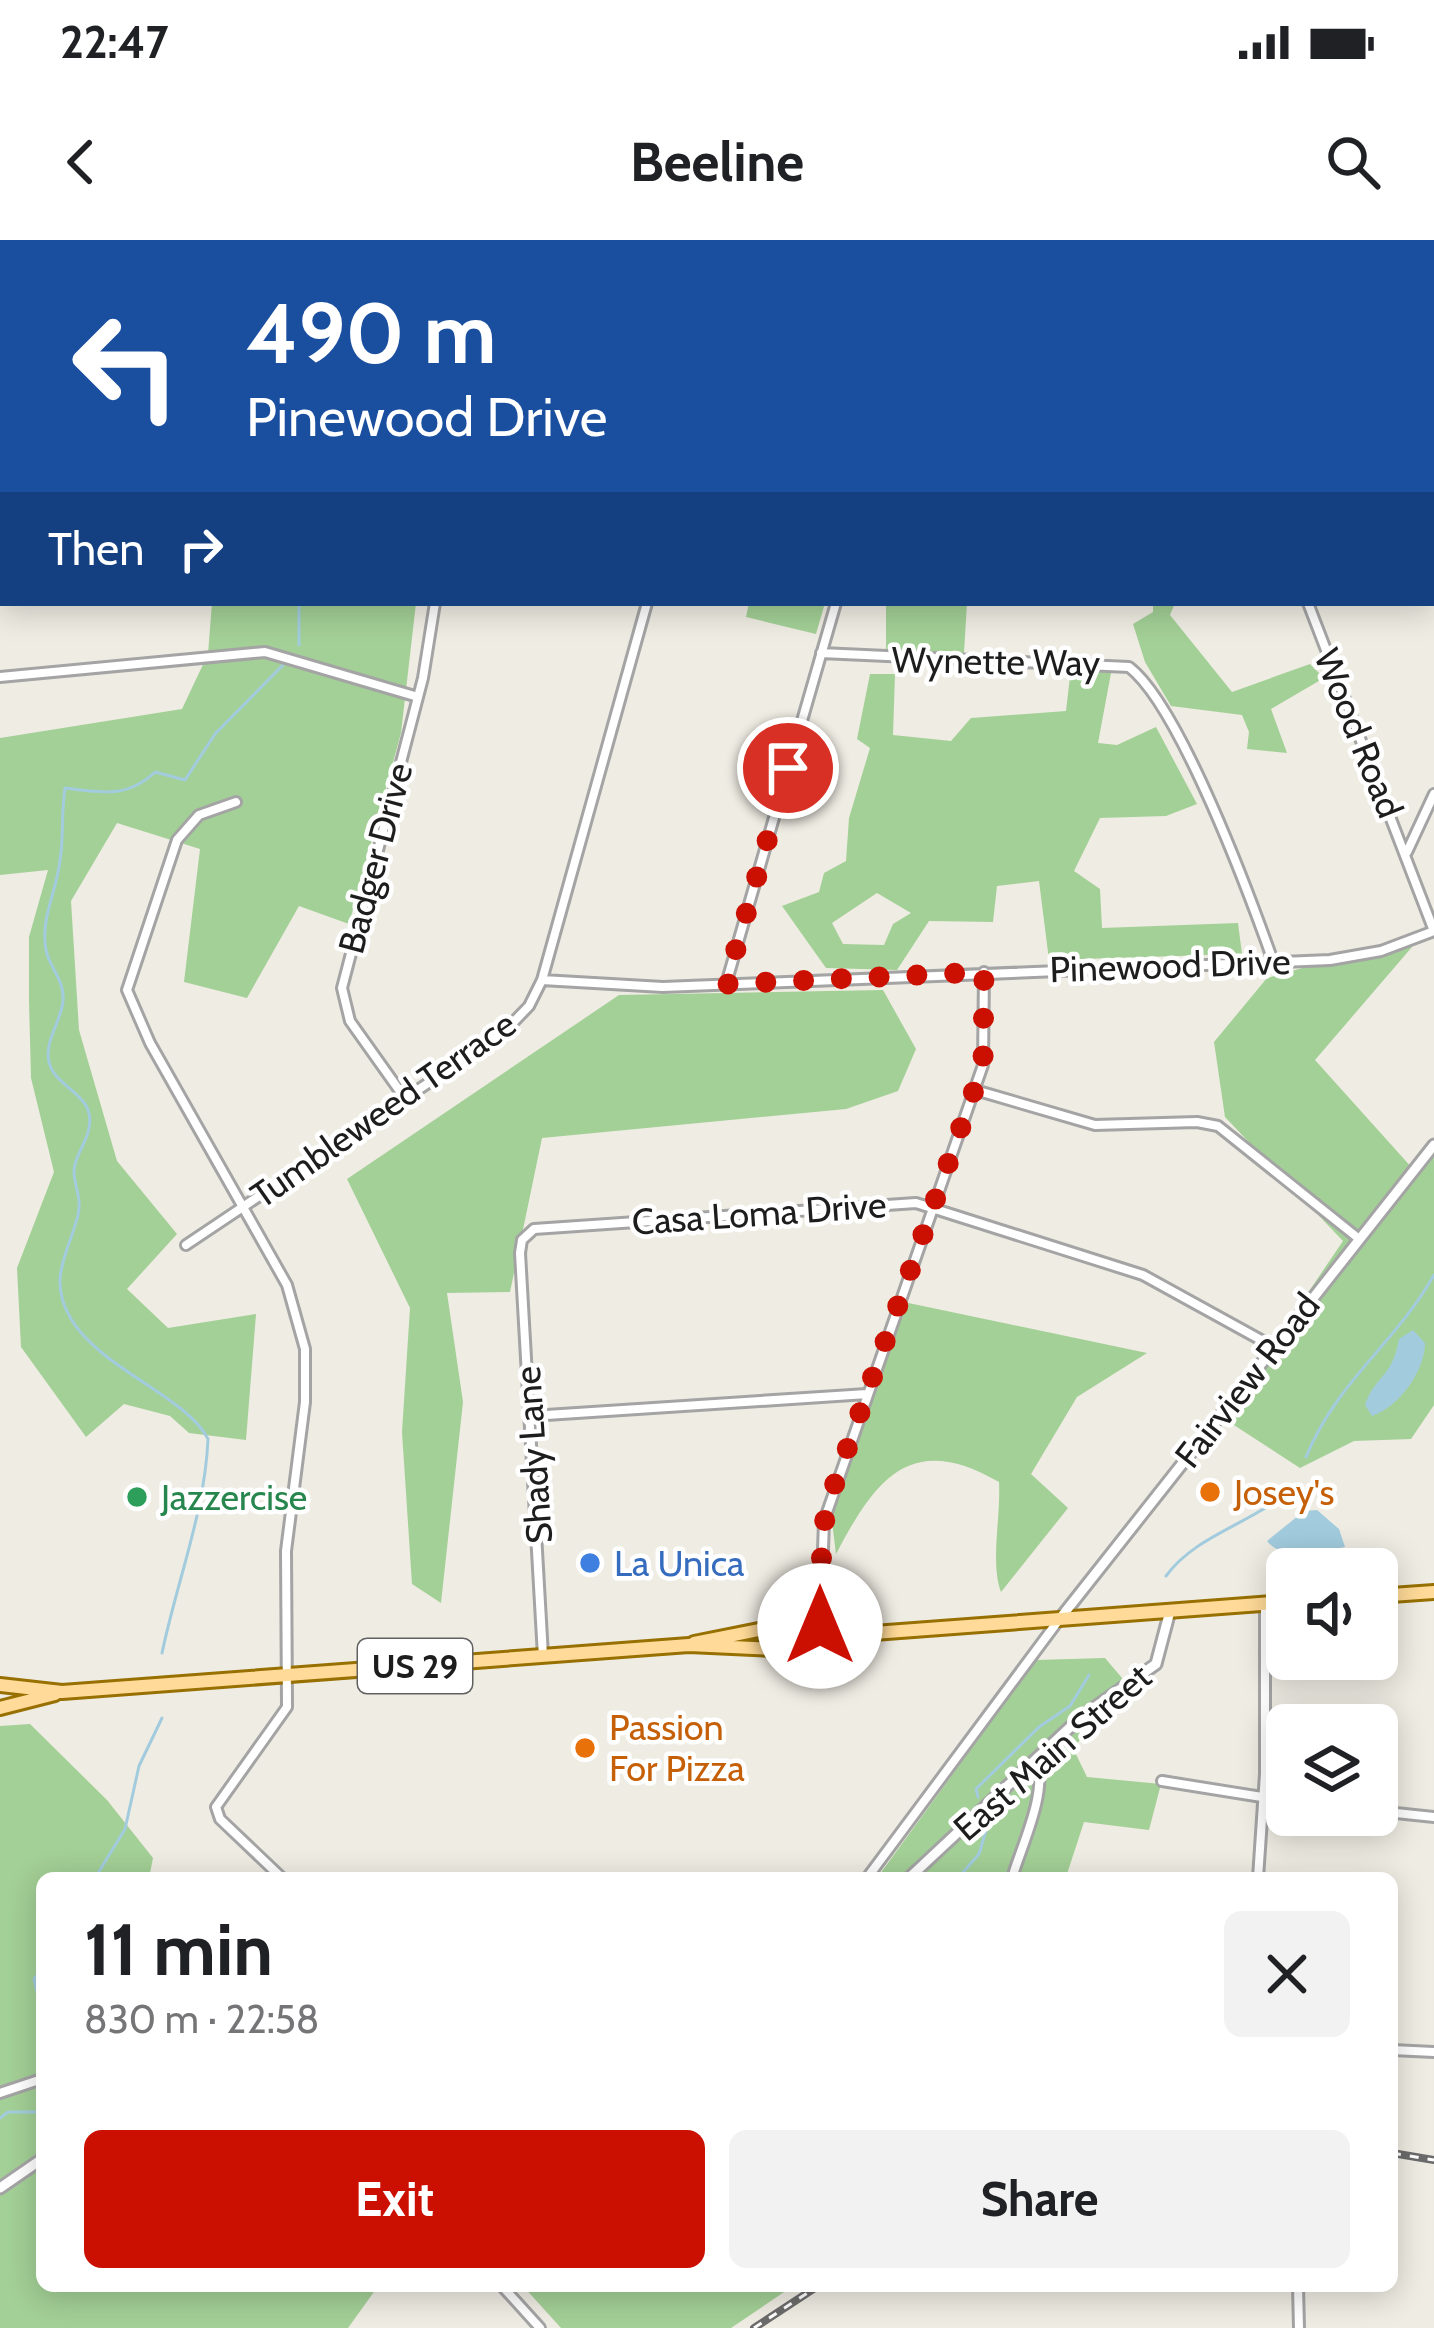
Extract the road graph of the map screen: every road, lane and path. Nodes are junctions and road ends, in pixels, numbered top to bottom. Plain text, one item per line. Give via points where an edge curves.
1 (434, 606) edge
2 (646, 606) edge
3 (835, 606) edge
4 (1309, 606) edge
5 (821, 653) junction
6 (0, 677) edge
7 (418, 697) junction
8 (1434, 794) edge
9 (236, 802) dead end
10 (1407, 852) junction
11 (1434, 931) edge
12 (1273, 961) junction
13 (984, 972) junction
14 (542, 980) junction
15 (726, 984) junction
16 (974, 1090) junction
17 (404, 1096) junction
18 (1434, 1145) edge
19 (243, 1206) junction
20 (933, 1209) junction
21 (1358, 1238) junction
22 (187, 1245) dead end
23 (520, 1253) joint
24 (1272, 1346) junction
25 (867, 1394) junction
26 (531, 1416) junction
27 (1434, 1592) edge
28 (1398, 1595) edge
29 (1265, 1604) joint
30 (1169, 1611) junction
31 (1062, 1616) junction
32 (820, 1636) junction
33 (689, 1645) junction
34 (543, 1656) junction
35 (290, 1676) junction
36 (0, 1684) edge
37 (62, 1692) junction
38 (0, 1708) edge
39 (1036, 1760) junction
40 (1162, 1781) dead end
41 (1264, 1798) junction
42 (1398, 1813) edge
43 (1434, 1817) edge
44 (276, 1872) edge
45 (871, 1872) edge
46 (915, 1872) edge
47 (1014, 1872) edge
48 (1258, 1872) edge
49 (1398, 2050) edge
50 (1434, 2053) edge
51 (36, 2081) edge
52 (0, 2093) edge
53 (36, 2163) edge
54 (0, 2188) edge
55 (507, 2292) edge
56 (1298, 2292) edge
57 (540, 2328) edge
58 (1299, 2328) edge

1 - 7 street, Badger Drive
2 - 14 street, Tumbleweed Terrace
3 - 5 street
4 - 10 street, Wood Road
5 - 12 street, Wynette Way via 1130,667 1228,839
5 - 15 street
6 - 7 street via 266,652
7 - 17 street, Badger Drive via 342,988 350,1021
8 - 10 street
9 - 19 street via 199,815 177,840 127,990
10 - 11 street, Wood Road
11 - 12 street, Pinewood Drive via 1357,958
12 - 13 street, Pinewood Drive
13 - 15 street, Pinewood Drive
13 - 16 street via 987,1040
14 - 15 street, Pinewood Drive via 608,988
14 - 17 street, Tumbleweed Terrace via 511,1027
16 - 20 street
16 - 21 street via 1095,1125 1218,1126
17 - 19 street, Tumbleweed Terrace
18 - 21 street, Fairview Road
19 - 22 street, Tumbleweed Terrace
19 - 35 street via 287,1285 304,1349 287,1538
20 - 23 street, Casa Loma Drive via 880,1203 539,1228 525,1235
20 - 24 street, Casa Loma Drive via 1144,1275
20 - 25 street
21 - 24 street, Fairview Road
23 - 26 street, Shady Lane
24 - 31 street, Fairview Road
25 - 26 street
25 - 32 street via 824,1521
26 - 34 street, Shady Lane
27 - 28 main road
29 - 30 main road, US 29
29 - 41 street
30 - 31 main road, US 29
30 - 39 street, East Main Street via 1156,1664 1098,1702
31 - 32 main road, US 29
31 - 45 street
32 - 33 main road, US 29 via 794,1650
32 - 33 main road, US 29 via 789,1624
33 - 34 main road, US 29
34 - 35 main road, US 29
35 - 37 main road, US 29
35 - 44 street via 284,1718 216,1807
36 - 37 main road, US 29
37 - 38 main road, US 29
39 - 46 street, East Main Street
39 - 47 street via 1041,1770
40 - 41 street
41 - 48 street
42 - 43 street
49 - 50 street
51 - 52 street
53 - 54 street
55 - 57 street
56 - 58 street

